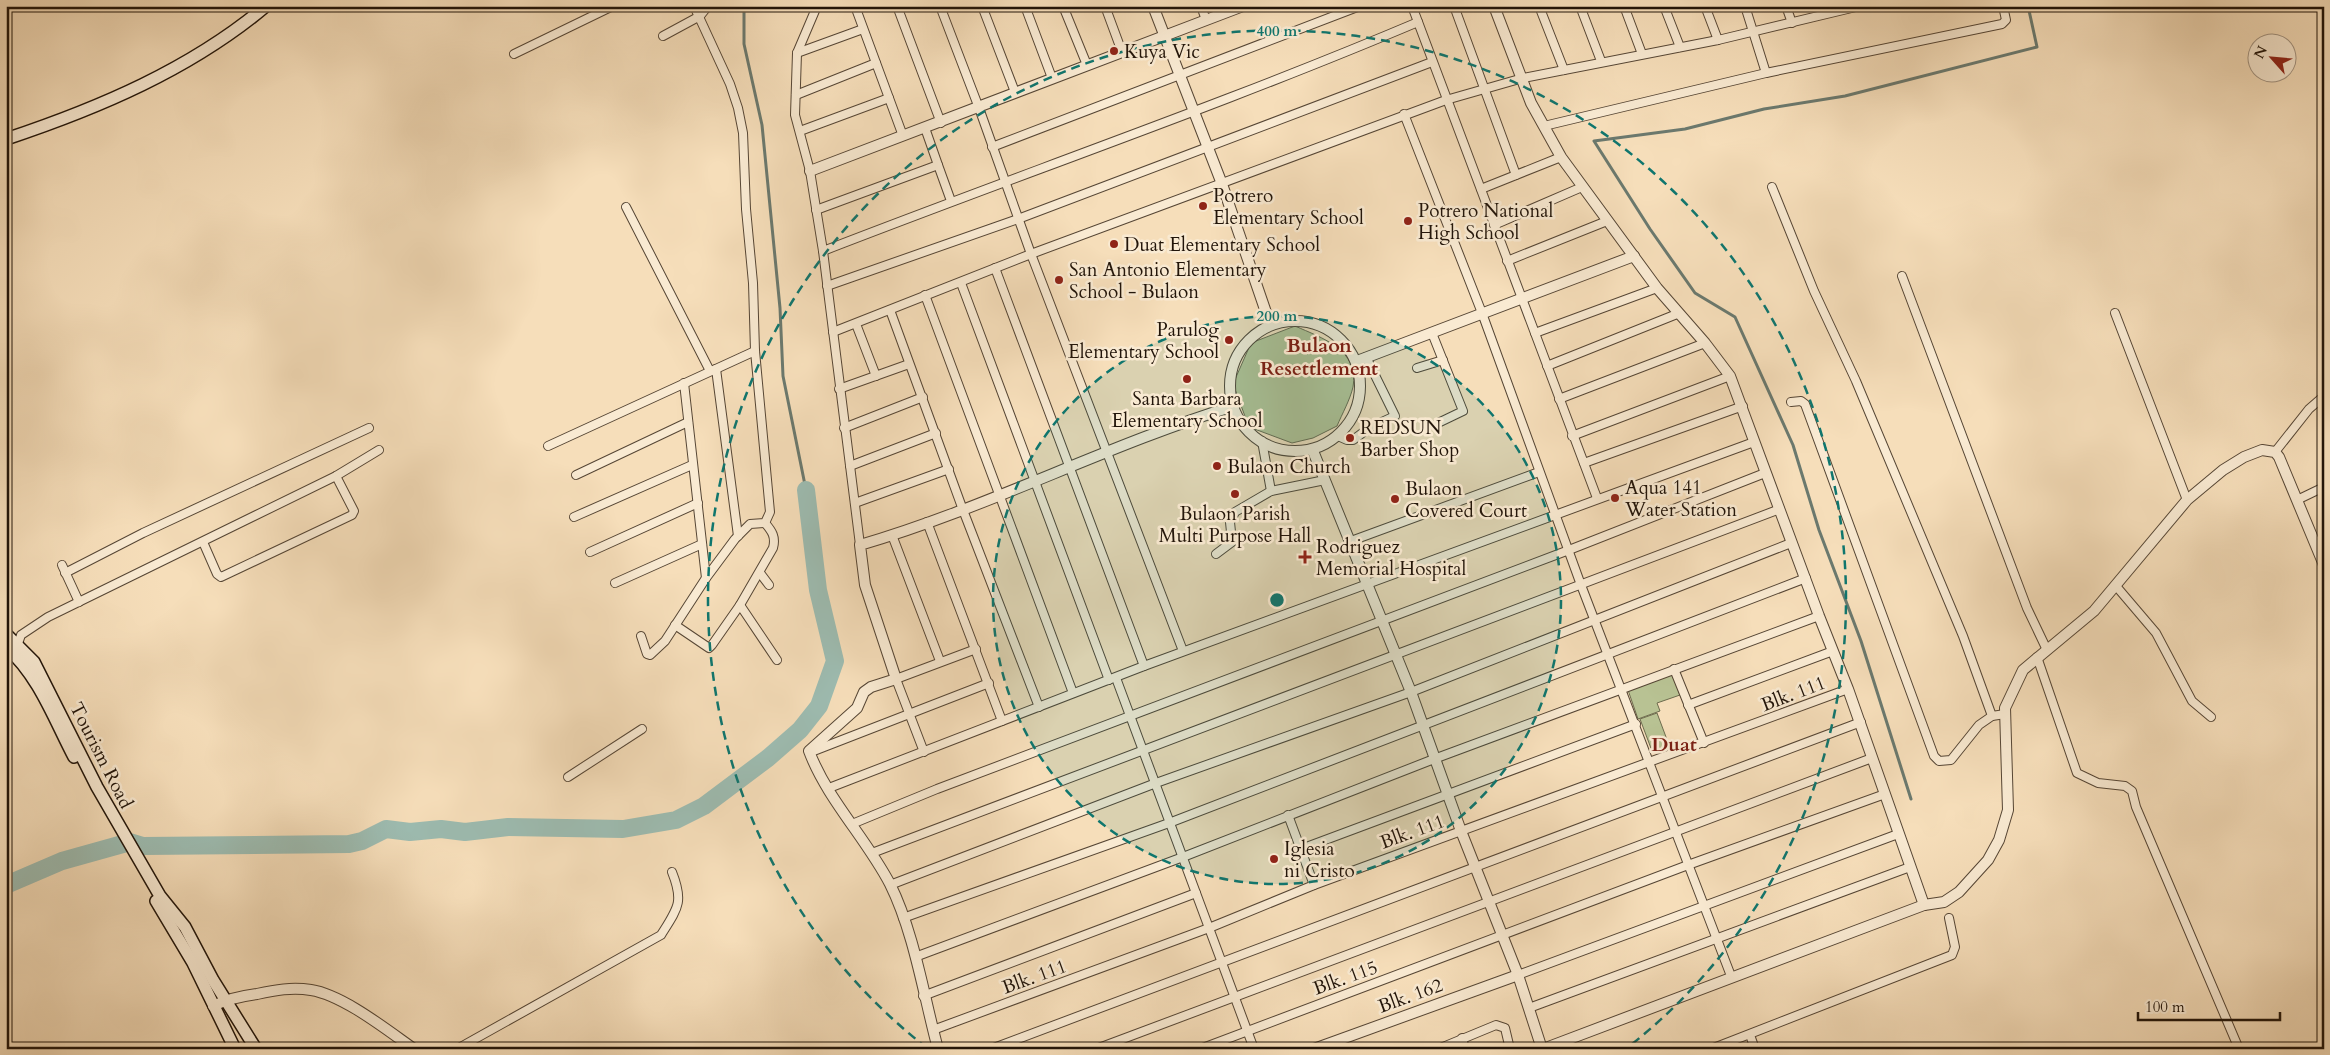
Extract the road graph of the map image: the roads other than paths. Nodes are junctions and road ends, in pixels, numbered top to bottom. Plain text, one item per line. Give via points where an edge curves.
1 (266, 6) edge
2 (613, 6) edge
3 (694, 6) edge
4 (708, 6) edge
5 (817, 6) edge
6 (855, 6) edge
7 (897, 6) edge
8 (940, 6) edge
9 (982, 6) edge
10 (1025, 6) edge
11 (1064, 6) edge
12 (1105, 6) edge
13 (1153, 6) edge
14 (1201, 6) edge
15 (1360, 6) edge
16 (1412, 6) edge
17 (1454, 6) edge
18 (1494, 6) edge
19 (1539, 6) edge
20 (1580, 6) edge
21 (1624, 6) edge
22 (1664, 6) edge
23 (1705, 6) edge
24 (1744, 6) edge
25 (1786, 6) edge
26 (1860, 6) edge
27 (2003, 6) edge
28 (1241, 7) edge
29 (1829, 10) edge
30 (700, 16) junction
31 (1206, 20) junction
32 (1418, 22) junction
33 (1792, 23) junction
34 (863, 29) junction
35 (1754, 32) junction
36 (663, 36) dead end
37 (1164, 36) junction
38 (1718, 40) junction
39 (1680, 47) junction
40 (1122, 52) junction
41 (798, 53) junction
42 (514, 54) dead end
43 (1642, 54) junction
44 (1601, 61) junction
45 (1432, 62) junction
46 (876, 63) junction
47 (1087, 65) junction
48 (1564, 70) junction
49 (1766, 73) junction
50 (1178, 75) junction
51 (1052, 78) junction
52 (1523, 78) junction
53 (1486, 89) junction
54 (1015, 92) junction
55 (796, 95) junction
56 (889, 98) junction
57 (1446, 100) junction
58 (979, 108) junction
59 (1192, 111) junction
60 (1404, 114) junction
61 (941, 123) junction
62 (1544, 126) junction
63 (925, 128) junction
64 (800, 131) junction
65 (903, 136) junction
66 (6, 139) edge
67 (992, 147) junction
68 (1206, 147) junction
69 (1561, 157) junction
70 (938, 165) junction
71 (810, 171) junction
72 (1516, 175) junction
73 (1004, 181) junction
74 (1222, 184) junction
75 (1582, 187) junction
76 (1772, 187) dead end
77 (1481, 189) junction
78 (951, 201) junction
79 (626, 208) dead end
80 (816, 210) junction
81 (1018, 219) junction
82 (1607, 221) junction
83 (1494, 225) junction
84 (823, 251) junction
85 (1031, 254) junction
86 (1634, 256) junction
87 (1507, 261) junction
88 (995, 268) junction
89 (1902, 276) dead end
90 (961, 282) junction
91 (827, 286) junction
92 (1657, 288) junction
93 (925, 295) junction
94 (1522, 299) junction
95 (890, 310) junction
96 (1482, 313) junction
97 (2115, 313) dead end
98 (1677, 314) junction
99 (856, 324) junction
100 (1270, 324) junction
101 (833, 332) junction
102 (1432, 332) junction
103 (1534, 333) junction
104 (1705, 342) junction
105 (755, 351) junction
106 (1362, 359) junction
107 (1442, 360) junction
108 (909, 364) junction
109 (1547, 366) junction
110 (1417, 368) dead end
111 (713, 370) junction
112 (876, 376) junction
113 (1730, 376) junction
114 (684, 383) junction
115 (839, 389) junction
116 (2324, 396) edge
117 (923, 398) junction
118 (1559, 399) junction
119 (1791, 402) dead end
120 (1234, 406) junction
121 (1743, 406) junction
122 (688, 422) junction
123 (1438, 423) dead end
124 (369, 428) dead end
125 (844, 428) junction
126 (936, 433) junction
127 (1338, 436) junction
128 (1572, 436) junction
129 (1262, 441) junction
130 (1754, 442) junction
131 (548, 446) dead end
132 (379, 450) dead end
133 (1313, 451) junction
134 (1106, 452) junction
135 (2275, 452) junction
136 (1584, 463) junction
137 (692, 465) junction
138 (850, 466) junction
139 (1069, 468) junction
140 (948, 469) junction
141 (1539, 472) junction
142 (1765, 473) junction
143 (576, 475) dead end
144 (336, 476) junction
145 (1325, 480) junction
146 (1034, 482) junction
147 (2324, 487) edge
148 (1271, 491) junction
149 (999, 495) junction
150 (1597, 498) junction
151 (2187, 500) junction
152 (2297, 500) junction
153 (698, 503) junction
154 (855, 503) junction
155 (1780, 509) junction
156 (962, 510) junction
157 (1556, 515) junction
158 (574, 518) dead end
159 (927, 522) junction
160 (766, 523) junction
161 (738, 536) junction
162 (892, 536) junction
163 (203, 542) junction
164 (1351, 542) junction
165 (1792, 543) junction
166 (702, 544) junction
167 (860, 545) junction
168 (1569, 550) junction
169 (590, 552) dead end
170 (1216, 554) dead end
171 (62, 565) dead end
172 (2324, 565) edge
173 (65, 573) junction
174 (760, 573) junction
175 (706, 578) junction
176 (1806, 578) junction
177 (615, 583) dead end
178 (769, 585) dead end
179 (1369, 585) junction
180 (1582, 585) junction
181 (2116, 586) junction
182 (79, 602) junction
183 (740, 606) junction
184 (1819, 616) junction
185 (1595, 618) junction
186 (1381, 620) junction
187 (675, 625) junction
188 (6, 634) edge
189 (640, 636) dead end
190 (12, 648) edge
191 (976, 649) junction
192 (2047, 650) junction
193 (1183, 651) junction
194 (1833, 651) junction
195 (1609, 654) junction
196 (1394, 655) junction
197 (2037, 657) junction
198 (777, 660) dead end
199 (940, 661) junction
200 (1144, 666) junction
201 (1674, 669) junction
202 (896, 679) junction
203 (1112, 679) junction
204 (989, 683) junction
205 (1622, 689) junction
206 (1848, 689) junction
207 (1411, 692) junction
208 (1073, 693) junction
209 (1688, 705) junction
210 (1039, 707) junction
211 (909, 712) junction
212 (2005, 714) junction
213 (1992, 716) junction
214 (1130, 717) junction
215 (2211, 717) dead end
216 (1002, 721) junction
217 (1860, 722) junction
218 (1421, 724) junction
219 (1636, 724) junction
220 (642, 729) dead end
221 (1704, 743) junction
222 (1143, 750) junction
223 (924, 752) junction
224 (809, 753) junction
225 (1434, 758) junction
226 (1872, 758) junction
227 (1650, 763) junction
228 (568, 777) dead end
229 (1156, 783) junction
230 (829, 788) junction
231 (1447, 794) junction
232 (1885, 794) junction
233 (1662, 796) junction
234 (99, 797) junction
235 (1288, 815) junction
236 (1169, 823) junction
237 (852, 824) junction
238 (1461, 831) junction
239 (1675, 831) junction
240 (1898, 834) junction
241 (1302, 849) junction
242 (872, 853) junction
243 (1183, 857) junction
244 (1688, 865) junction
245 (1476, 866) junction
246 (1910, 868) junction
247 (672, 872) dead end
248 (890, 885) junction
249 (1314, 885) junction
250 (1196, 893) junction
251 (158, 898) junction
252 (1489, 901) junction
253 (1705, 904) junction
254 (1924, 906) junction
255 (904, 918) junction
256 (1949, 918) dead end
257 (1209, 928) junction
258 (1502, 936) junction
259 (1717, 938) junction
260 (915, 957) junction
261 (1222, 962) junction
262 (1518, 975) junction
263 (1731, 976) junction
264 (923, 996) junction
265 (1236, 996) junction
266 (224, 1000) junction
267 (212, 1006) junction
268 (1529, 1008) junction
269 (933, 1030) junction
270 (1247, 1031) junction
271 (1750, 1035) junction
272 (1462, 1038) junction
273 (235, 1049) edge
274 (256, 1049) edge
275 (414, 1049) edge
276 (457, 1049) edge
277 (938, 1049) edge
278 (991, 1049) edge
279 (1096, 1049) edge
280 (1200, 1049) edge
281 (1254, 1049) edge
282 (1314, 1049) edge
283 (1438, 1049) edge
284 (1465, 1049) edge
285 (1510, 1049) edge
286 (1542, 1049) edge
287 (1711, 1049) edge
288 (1755, 1049) edge
289 (2239, 1049) edge

1 - 66 main road via 247,22 175,67 120,96
2 - 42 street
3 - 30 street
4 - 30 street
5 - 41 street
6 - 34 street
7 - 61 street
8 - 58 street
9 - 54 street
10 - 51 street
11 - 47 street
12 - 40 street
13 - 37 street
14 - 31 street
15 - 50 street
16 - 32 street
17 - 53 street
18 - 52 street
19 - 48 street
20 - 44 street
21 - 43 street
22 - 39 street
23 - 38 street
24 - 35 street
25 - 33 street
26 - 29 street
27 - 49 street via 2006,20 2002,24
28 - 31 street
29 - 33 street
30 - 36 street
30 - 105 street via 730,84 743,133 746,209 754,283
31 - 37 street
32 - 45 street
32 - 59 street via 1305,70
33 - 35 street
34 - 41 street
34 - 46 street
35 - 38 street
35 - 49 street
37 - 40 street
37 - 50 street
38 - 39 street
39 - 43 street
40 - 47 street
41 - 55 street
43 - 44 street
44 - 48 street
45 - 57 street
45 - 68 street
46 - 55 street
46 - 56 street
47 - 51 street
48 - 52 street
49 - 62 street
50 - 59 street
50 - 67 street
51 - 54 street
52 - 53 street
52 - 62 street
53 - 57 street
53 - 72 street
54 - 58 street
55 - 64 street via 795,115
56 - 64 street
56 - 65 street
57 - 60 street
57 - 77 street
58 - 61 street
58 - 67 street
59 - 68 street
59 - 73 street
60 - 74 street
60 - 96 street
61 - 63 street
62 - 69 street
63 - 65 street
63 - 70 street
64 - 71 street
65 - 71 street
67 - 73 street
68 - 74 street
68 - 81 street
69 - 72 street
69 - 75 street
70 - 78 street
70 - 80 street
71 - 80 street
72 - 77 street
73 - 78 street
73 - 81 street
74 - 85 street
74 - 100 street
75 - 82 street
75 - 83 street
76 - 213 street via 1963,636
77 - 83 street
78 - 84 street
79 - 111 street
80 - 84 street
81 - 85 street
81 - 91 street
82 - 86 street
82 - 87 street
83 - 87 street
84 - 91 street
85 - 88 street
85 - 134 street
86 - 92 street
86 - 94 street
87 - 94 street
88 - 90 street
88 - 139 street
89 - 192 street via 2027,608
90 - 93 street
90 - 146 street
91 - 101 street
92 - 98 street
92 - 103 street
93 - 95 street
93 - 149 street
94 - 96 street
94 - 103 street
95 - 99 street
95 - 108 street
96 - 102 street
96 - 141 street
97 - 151 street
98 - 104 street
98 - 109 street
99 - 101 street
99 - 112 street
100 - 106 street via 1297,319 1318,323 1340,336
100 - 120 street via 1246,341 1233,366 1230,388
101 - 115 street
102 - 106 street
102 - 107 street
103 - 109 street
104 - 113 street
104 - 118 street
105 - 111 street
105 - 160 street via 770,506
106 - 127 street via 1355,410
106 - 127 street via 1395,416 1353,440
107 - 110 street
107 - 123 street via 1463,411
108 - 112 street
108 - 117 street
109 - 118 street
111 - 114 street
111 - 161 street
112 - 115 street
113 - 121 street
113 - 128 street
114 - 122 street
114 - 131 street
115 - 125 street
116 - 135 street via 2309,409
117 - 125 street
117 - 126 street
118 - 128 street
119 - 213 street via 1805,404 1934,756 1939,761 1951,760 1979,725
120 - 129 street via 1251,435
120 - 134 street
121 - 130 street
121 - 136 street
122 - 137 street
122 - 143 street
124 - 173 street via 143,533
125 - 138 street
126 - 138 street
126 - 140 street
127 - 133 street
128 - 136 street
129 - 133 street via 1290,452
129 - 148 street
130 - 142 street
130 - 150 street
132 - 144 street
133 - 145 street
134 - 139 street
134 - 193 street
135 - 151 street via 2262,450 2244,457
135 - 152 street
136 - 150 street
137 - 153 street
137 - 158 street
138 - 154 street
139 - 146 street
139 - 200 street
140 - 154 street
140 - 156 street
141 - 157 street
141 - 164 street
142 - 155 street
142 - 168 street
144 - 163 street
144 - 163 street via 354,511 352,515 221,577
145 - 148 street
145 - 164 street
146 - 149 street
146 - 203 street
147 - 152 street
148 - 170 street via 1235,512 1230,522 1232,542
149 - 156 street
149 - 208 street
150 - 157 street
151 - 181 street
152 - 172 street
153 - 166 street
153 - 169 street
154 - 167 street
155 - 165 street
155 - 180 street
156 - 159 street
156 - 210 street
157 - 168 street
157 - 179 street
159 - 162 street
159 - 191 street
160 - 161 street via 750,524
160 - 174 street via 774,540
161 - 175 street
162 - 167 street
162 - 199 street
163 - 182 street
164 - 179 street
165 - 176 street
165 - 185 street
166 - 175 street
166 - 177 street
167 - 202 street via 865,585
168 - 180 street
168 - 186 street
171 - 173 street
173 - 182 street
174 - 178 street
174 - 183 street
175 - 187 street
176 - 184 street
176 - 195 street
179 - 186 street
179 - 193 street
180 - 185 street
180 - 196 street
181 - 192 street via 2094,611
181 - 215 street via 2156,633 2192,701
182 - 190 street via 29,628
183 - 187 street via 709,648
183 - 198 street
184 - 194 street
184 - 201 street
185 - 195 street
185 - 207 street
186 - 196 street
186 - 214 street
187 - 189 street via 650,655
188 - 190 main road, Tourism Road
190 - 234 main road, Tourism Road via 38,687
190 - 234 main road, Tourism Road via 34,662
191 - 199 street
191 - 204 street
192 - 197 street
193 - 200 street
194 - 206 street
194 - 209 street
195 - 205 street
195 - 218 street
196 - 207 street
196 - 222 street
197 - 212 street via 2017,679
197 - 289 street via 2076,773 2098,783 2125,786 2132,791
199 - 202 street
200 - 203 street
201 - 205 street
201 - 209 street
202 - 211 street
202 - 224 street via 864,692 857,708 809,748
203 - 208 street
203 - 214 street
204 - 211 street
204 - 216 street
205 - 219 street
205 - 225 street
206 - 217 street
206 - 221 street, Blk. 111
207 - 218 street
207 - 229 street
208 - 210 street
209 - 221 street
210 - 216 street
211 - 223 street
211 - 224 street
212 - 213 street
212 - 254 street via 2008,810 1998,840 1988,860 1959,892 1944,902
214 - 222 street
214 - 237 street
216 - 223 street
217 - 226 street
217 - 233 street
218 - 225 street
218 - 236 street
219 - 227 street
219 - 231 street
220 - 228 street
221 - 227 street, Blk. 111
222 - 229 street
222 - 242 street
223 - 230 street
224 - 230 street
225 - 231 street
225 - 235 street
226 - 232 street
226 - 239 street
227 - 233 street
227 - 238 street, Blk. 111
229 - 236 street
229 - 248 street
230 - 237 street
231 - 238 street
231 - 241 street
232 - 240 street
232 - 244 street, Blk. 115
233 - 239 street
233 - 245 street
234 - 251 main road, Tourism Road
235 - 241 street
235 - 243 street
236 - 243 street
236 - 255 street
237 - 242 street
238 - 245 street
238 - 249 street, Blk. 111
239 - 244 street
239 - 252 street
240 - 246 street
240 - 253 street
241 - 249 street
242 - 248 street
243 - 250 street
243 - 260 street
244 - 253 street
244 - 258 street, Blk. 115
245 - 252 street
245 - 261 street
246 - 254 street
246 - 259 street
247 - 276 street via 680,892 674,913 661,935
248 - 255 street
249 - 257 street, Blk. 111
250 - 257 street
250 - 264 street
251 - 266 main road via 185,927
251 - 267 main road
252 - 258 street
252 - 265 street
253 - 259 street
253 - 262 street
254 - 263 street
255 - 260 street
256 - 271 street via 1955,947 1952,955 1854,991
257 - 261 street
257 - 269 street, Blk. 111
258 - 262 street
258 - 270 street, Blk. 115
259 - 263 street
259 - 268 street
260 - 264 street
261 - 265 street
261 - 278 street
262 - 268 street
262 - 282 street, Blk. 162
263 - 286 street
264 - 269 street
265 - 270 street
265 - 279 street
266 - 267 street
266 - 274 main road
266 - 275 street via 292,988 311,990 352,1007
267 - 273 main road
268 - 286 street
269 - 277 street
270 - 280 street, Blk. 115
270 - 281 street
271 - 287 street
271 - 288 street
272 - 283 street
272 - 284 street
272 - 285 street via 1501,1026

